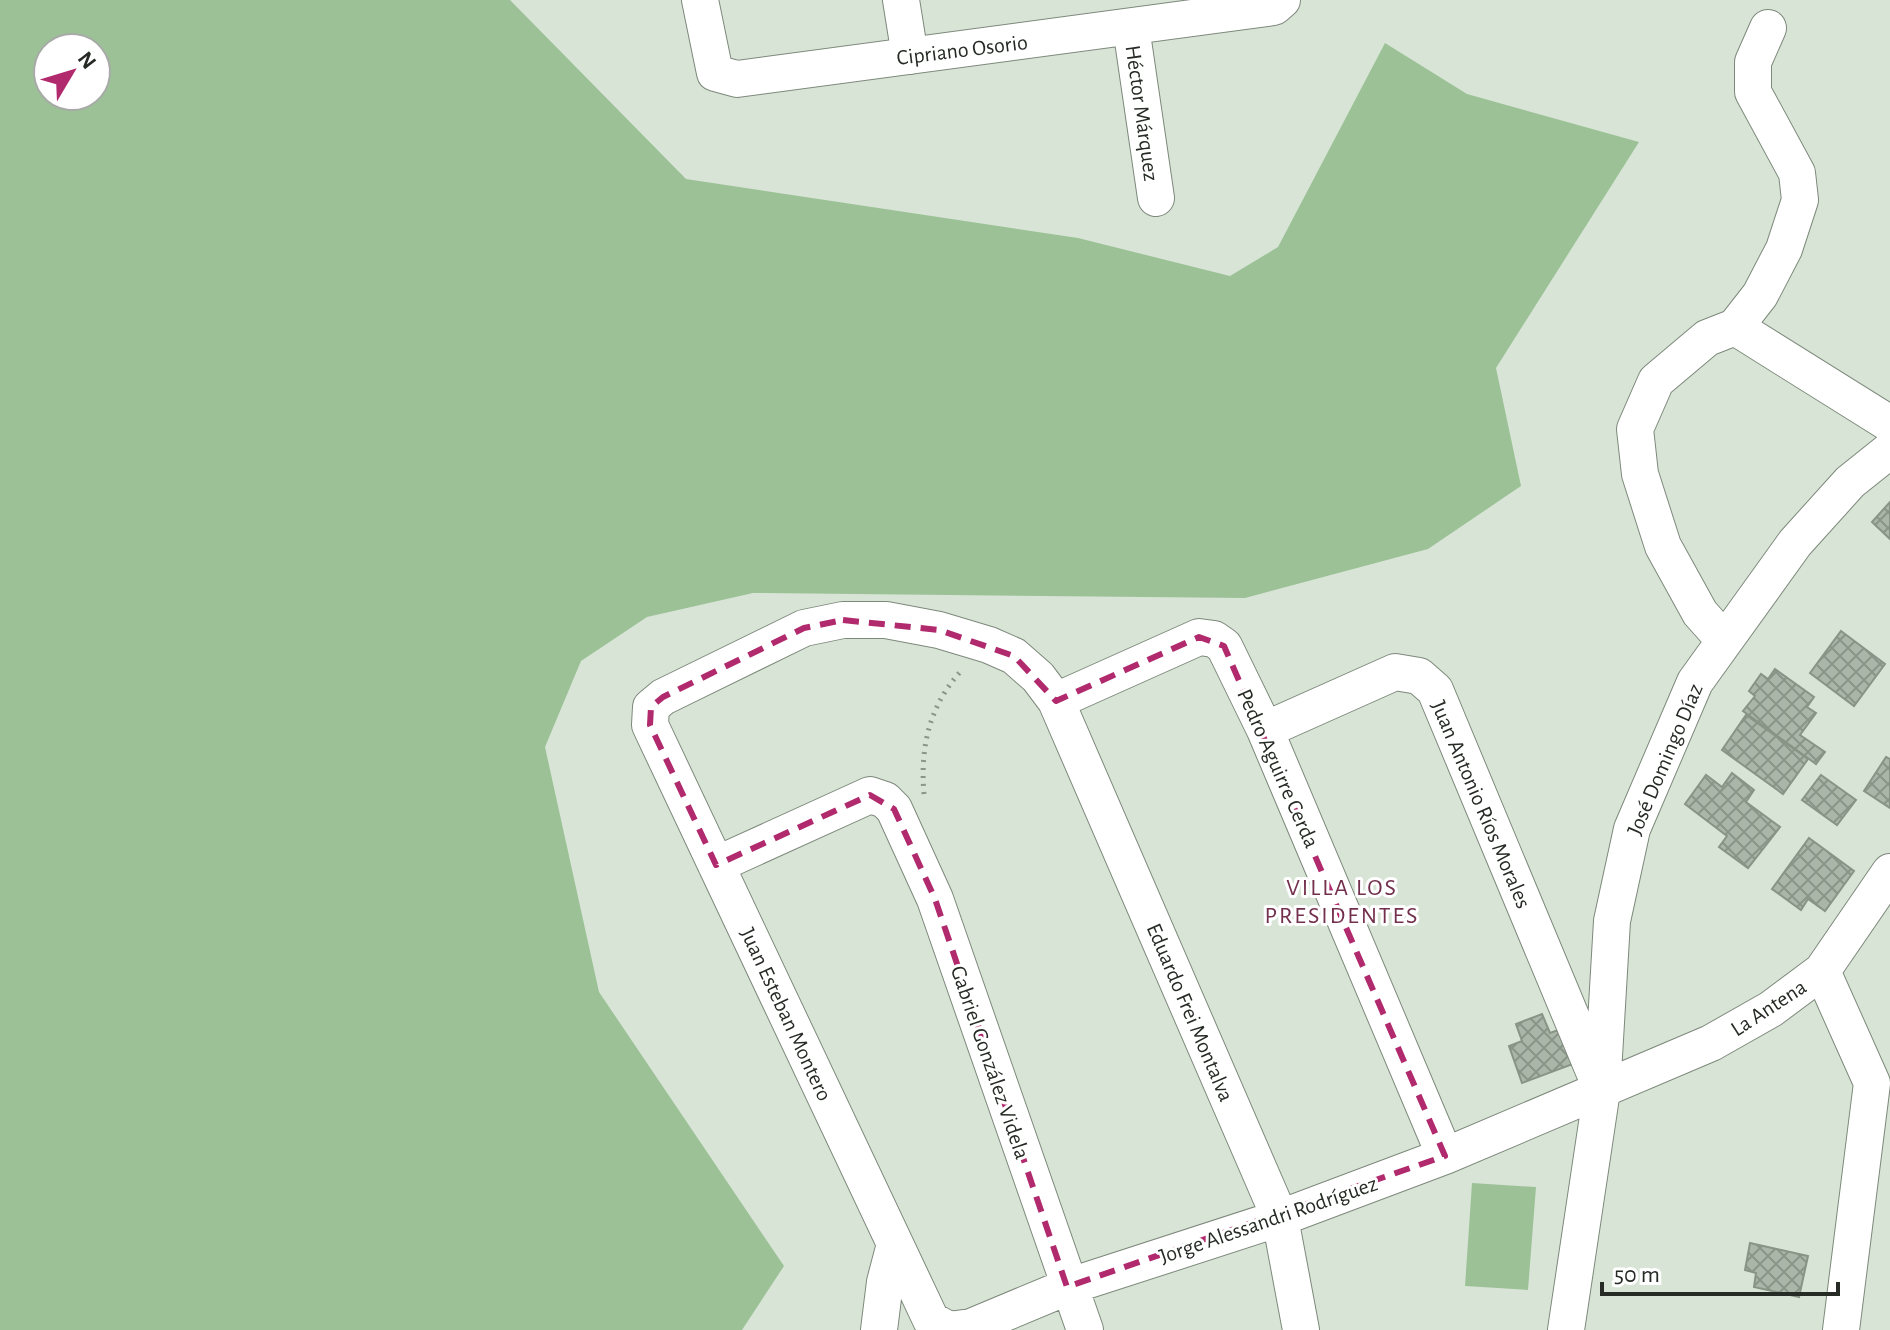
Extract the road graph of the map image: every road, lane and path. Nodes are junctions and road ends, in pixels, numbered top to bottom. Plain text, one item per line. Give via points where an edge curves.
1 (700, 0) edge
2 (901, 0) edge
3 (1282, 0) edge
4 (1110, 20) edge
5 (1768, 28) dead end
6 (910, 56) junction
7 (1156, 198) dead end
8 (1735, 327) junction
9 (1890, 424) edge
10 (1890, 450) edge
11 (1724, 640) junction
12 (989, 645) junction
13 (1056, 701) junction
14 (651, 707) joint
15 (1265, 730) junction
16 (925, 799) dead end
17 (716, 865) junction
18 (1890, 872) edge
19 (1822, 971) junction
20 (1602, 1090) junction
21 (1445, 1156) junction
22 (1280, 1218) junction
23 (895, 1244) junction
24 (1067, 1287) junction
25 (931, 1320) joint
26 (879, 1330) edge
27 (1085, 1330) edge
28 (1301, 1330) edge
29 (1566, 1330) edge
30 (1841, 1330) edge

1 - 6 street, Cipriano Osorio via 715,73 737,79
2 - 6 street
3 - 4 street, Cipriano Osorio via 1274,7
4 - 6 street, Cipriano Osorio
4 - 7 street, Héctor Márquez
5 - 8 street via 1753,62 1753,92 1797,173 1800,200 1778,261
8 - 9 street
8 - 11 street via 1707,338 1656,381 1635,429 1640,474 1663,546 1700,613
10 - 11 street, José Domingo Díaz via 1850,482 1795,543
11 - 20 street, José Domingo Díaz via 1695,682 1632,829 1612,921
12 - 13 street, Eduardo Frei Montalva via 1014,656
12 - 14 street, Eduardo Frei Montalva via 886,620 843,620 804,628
12 - 16 path via 946,687 932,714 923,755
13 - 15 street, Pedro Aguirre Cerda via 1199,637 1214,639 1224,646
13 - 22 street, Eduardo Frei Montalva
14 - 17 street, Juan Esteban Montero via 650,725
15 - 20 street, Juan Antonio Ríos Morales via 1395,672 1419,676 1435,690
15 - 21 street, Pedro Aguirre Cerda
17 - 23 street, Juan Esteban Montero
17 - 24 street, Gabriel González Videla via 870,795 894,809 935,899
18 - 19 street, La Antena
19 - 20 street, La Antena via 1771,1009 1711,1043
19 - 30 street via 1872,1083
20 - 21 street, Jorge Alessandri Rodríguez
20 - 29 street, José Domingo Díaz
21 - 22 street, Jorge Alessandri Rodríguez
22 - 24 street, Jorge Alessandri Rodríguez
22 - 28 street, Eduardo Frei Montalva
23 - 25 street, Juan Esteban Montero
23 - 26 street
24 - 25 street, Jorge Alessandri Rodríguez via 971,1327 949,1330
24 - 27 street, Gabriel González Videla

